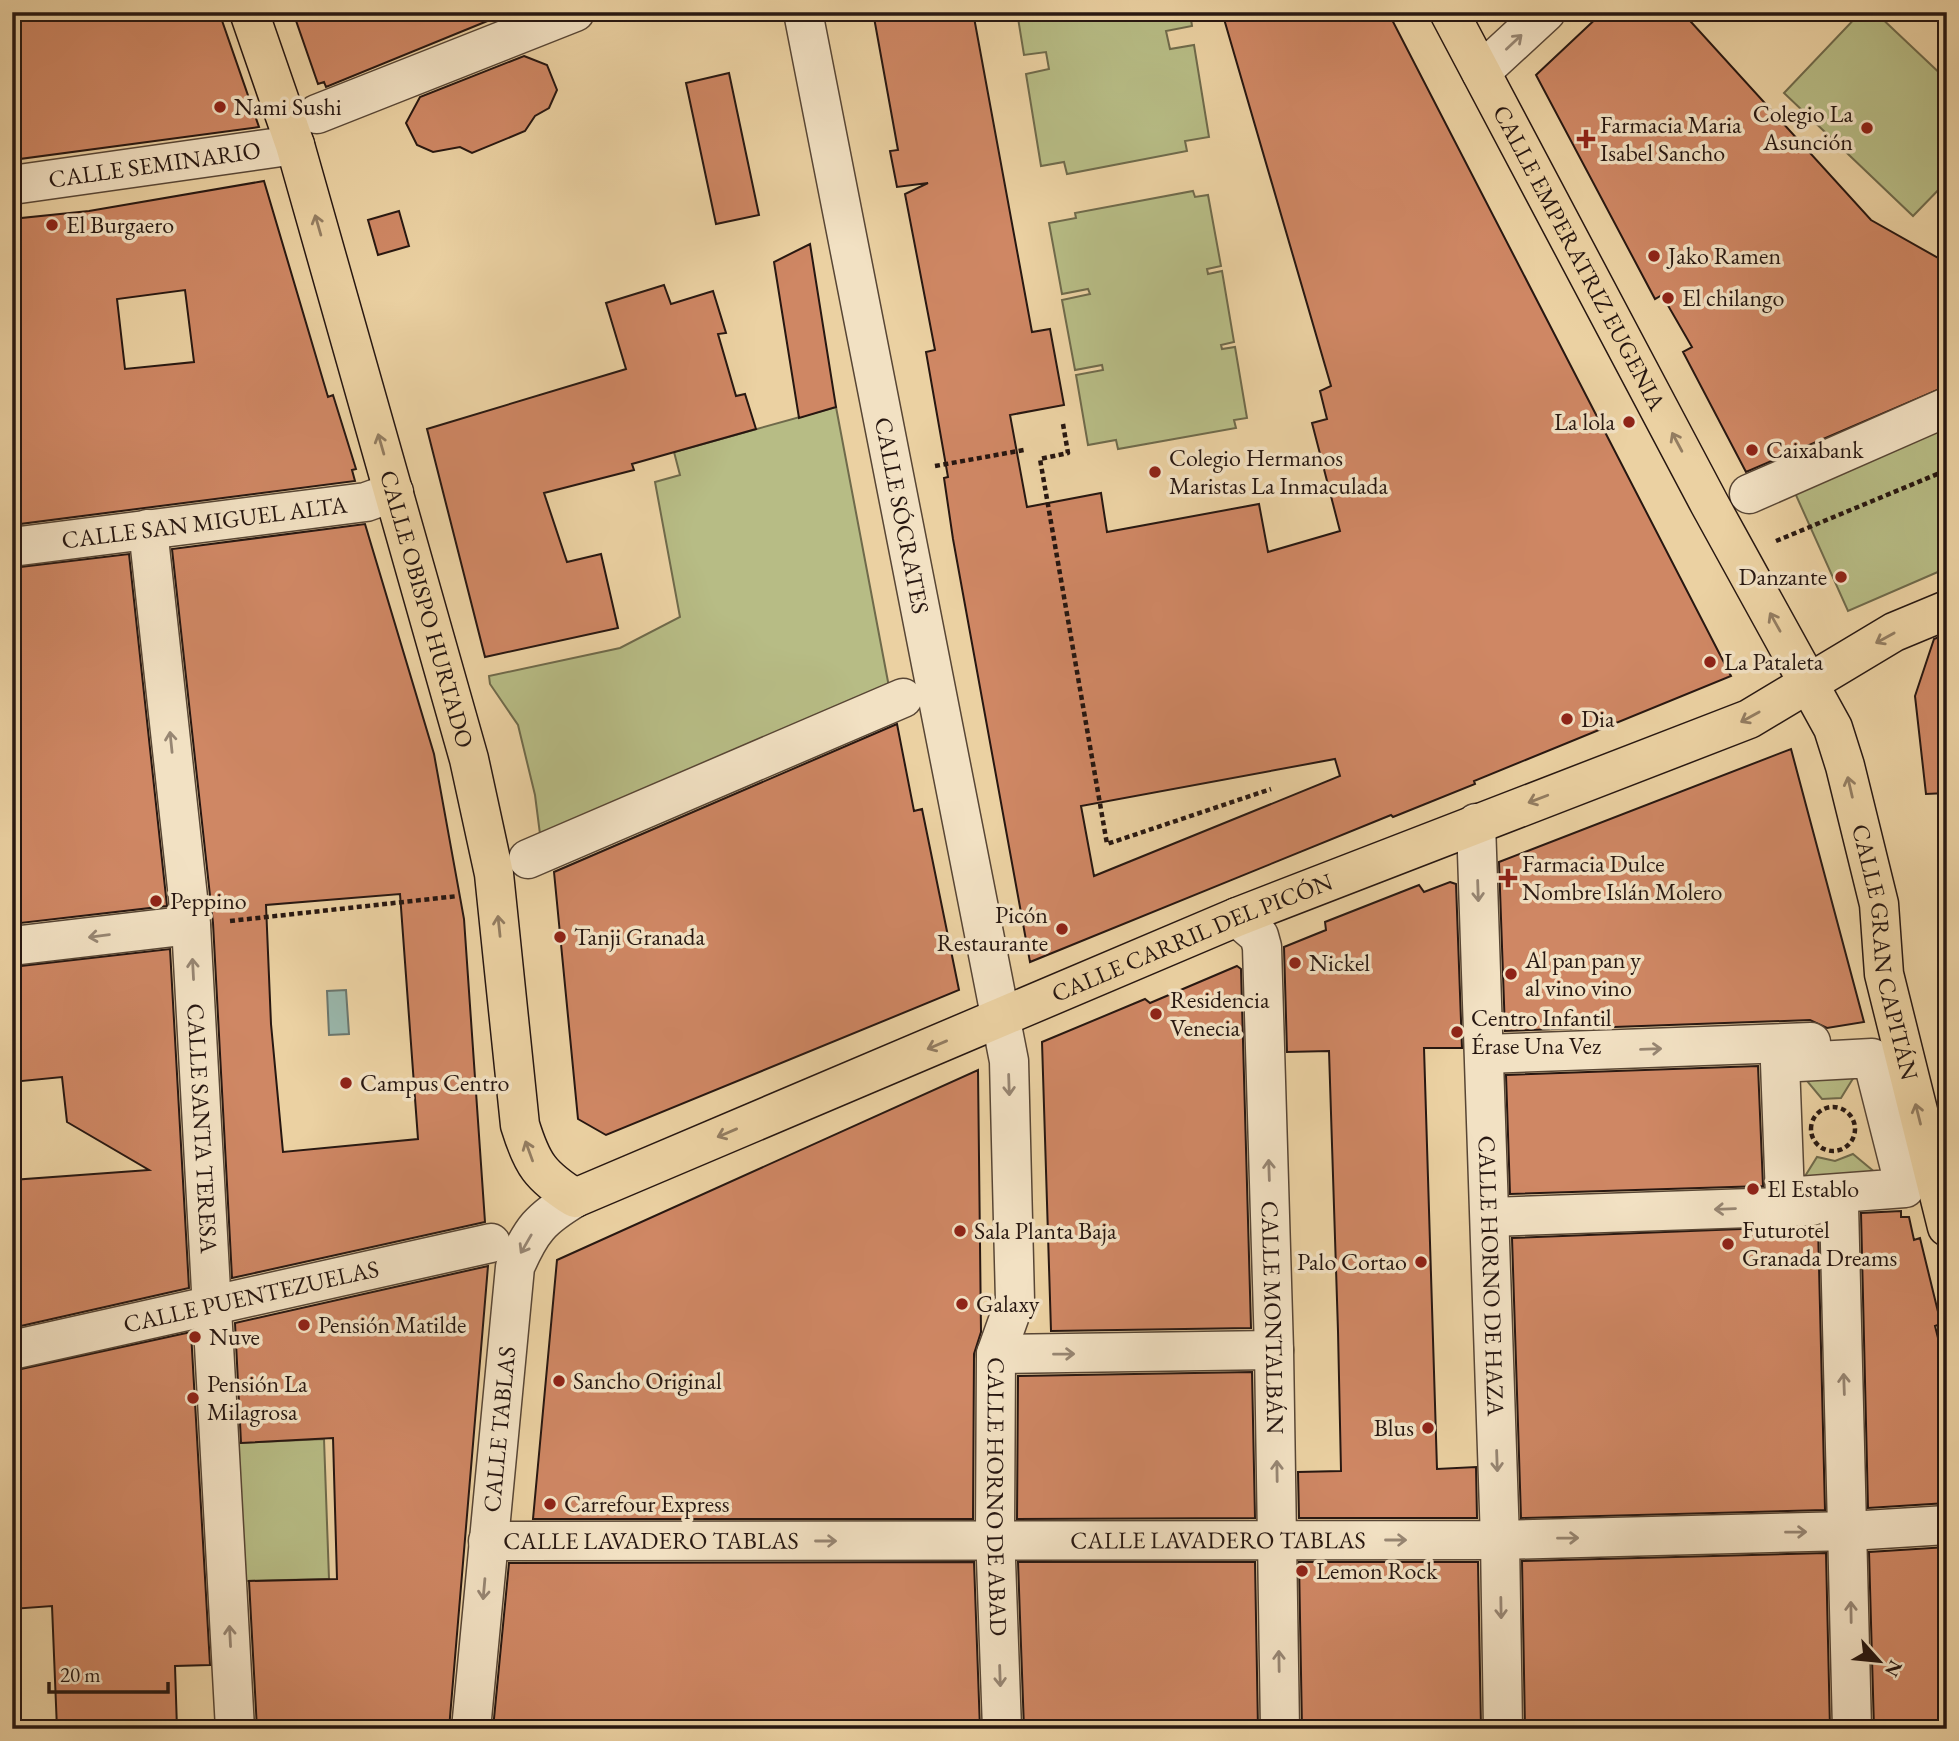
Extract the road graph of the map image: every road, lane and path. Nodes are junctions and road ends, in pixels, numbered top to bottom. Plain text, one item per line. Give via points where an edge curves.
1 (249, 12) edge
2 (803, 12) edge
3 (1449, 12) edge
4 (1546, 12) edge
5 (549, 15) edge
6 (1481, 72) junction
7 (317, 114) dead end
8 (295, 145) junction
9 (12, 185) edge
10 (1947, 407) edge
11 (1063, 424) dead end
12 (1024, 450) dead end
13 (935, 466) dead end
14 (1947, 470) edge
15 (394, 492) junction
16 (1749, 494) dead end
17 (148, 529) junction
18 (1775, 542) dead end
19 (12, 547) edge
20 (1947, 610) edge
21 (1808, 681) junction
22 (903, 698) dead end
23 (1271, 789) dead end
24 (1476, 823) junction
25 (528, 859) dead end
26 (466, 895) dead end
27 (1237, 918) junction
28 (191, 925) junction
29 (12, 946) edge
30 (999, 1018) junction
31 (1884, 1045) junction
32 (1485, 1054) junction
33 (1773, 1057) dead end
34 (1812, 1137) joint
35 (575, 1198) junction
36 (1778, 1203) dead end
37 (1839, 1205) junction
38 (1943, 1214) edge
39 (1490, 1217) junction
40 (491, 1243) dead end
41 (212, 1305) junction
42 (12, 1350) edge
43 (1275, 1350) junction
44 (996, 1354) junction
45 (1947, 1525) edge
46 (1849, 1531) junction
47 (1278, 1539) junction
48 (1500, 1539) junction
49 (488, 1541) junction
50 (995, 1541) junction
51 (235, 1729) edge
52 (471, 1729) edge
53 (1002, 1729) edge
54 (1280, 1729) edge
55 (1503, 1729) edge
56 (1852, 1729) edge

1 - 8 main road, CALLE OBISPO HURTADO
2 - 30 street, CALLE SÓCRATES
3 - 6 main road, CALLE EMPERATRIZ EUGENIA
6 -> 4 street
5 - 7 street
21 -> 6 main road, CALLE EMPERATRIZ EUGENIA
8 - 9 street, CALLE SEMINARIO
15 -> 8 main road, CALLE OBISPO HURTADO
10 - 16 street
11 - 23 path via 1068,453 1040,459 1107,844
12 - 13 path
14 - 18 path
15 - 17 street, CALLE SAN MIGUEL ALTA via 366,502
35 -> 15 main road, CALLE OBISPO HURTADO via 547,1181 531,1160 520,1125 494,874 469,759
17 - 19 street, CALLE SAN MIGUEL ALTA
28 -> 17 street, CALLE SANTA TERESA
20 -> 21 main road, CALLE CARRIL DEL PICÓN via 1894,632
21 -> 24 main road, CALLE CARRIL DEL PICÓN via 1749,719
31 -> 21 main road, CALLE GRAN CAPITÁN via 1879,904 1833,728
22 - 25 street
24 - 27 main road, CALLE CARRIL DEL PICÓN
24 -> 32 street, CALLE HORNO DE HAZA
26 - 28 path
27 - 30 main road, CALLE CARRIL DEL PICÓN
43 -> 27 street, CALLE MONTALBÁN via 1262,947 1259,936
28 -> 29 street
41 -> 28 street, CALLE SANTA TERESA
30 -> 35 main road, CALLE CARRIL DEL PICÓN
30 -> 44 street, CALLE HORNO DE ABAD via 1009,1061 1015,1301
32 -> 31 street via 1873,1038
38 -> 31 main road, CALLE GRAN CAPITÁN
32 - 39 street, CALLE HORNO DE HAZA
33 - 36 street
34 - 34 path via 1821,1148 1840,1150 1850,1142 1854,1124 1841,1109 1828,1108 1816,1115
35 -> 49 street, CALLE TABLAS via 545,1217 514,1267
37 - 38 street
37 -> 39 street
46 -> 37 street
39 -> 48 street, CALLE HORNO DE HAZA
40 - 41 street, CALLE PUENTEZUELAS
41 - 42 street, CALLE PUENTEZUELAS
51 -> 41 street, CALLE SANTA TERESA
44 -> 43 street
47 -> 43 street, CALLE MONTALBÁN
44 - 50 street, CALLE HORNO DE ABAD
45 - 46 street, CALLE LAVADERO TABLAS
48 -> 46 street, CALLE LAVADERO TABLAS
56 -> 46 street
47 -> 48 street, CALLE LAVADERO TABLAS
47 - 50 street, CALLE LAVADERO TABLAS
54 -> 47 street, CALLE MONTALBÁN
48 -> 55 street, CALLE HORNO DE HAZA
49 -> 50 street, CALLE LAVADERO TABLAS
49 -> 52 street, CALLE TABLAS
50 -> 53 street, CALLE HORNO DE ABAD

